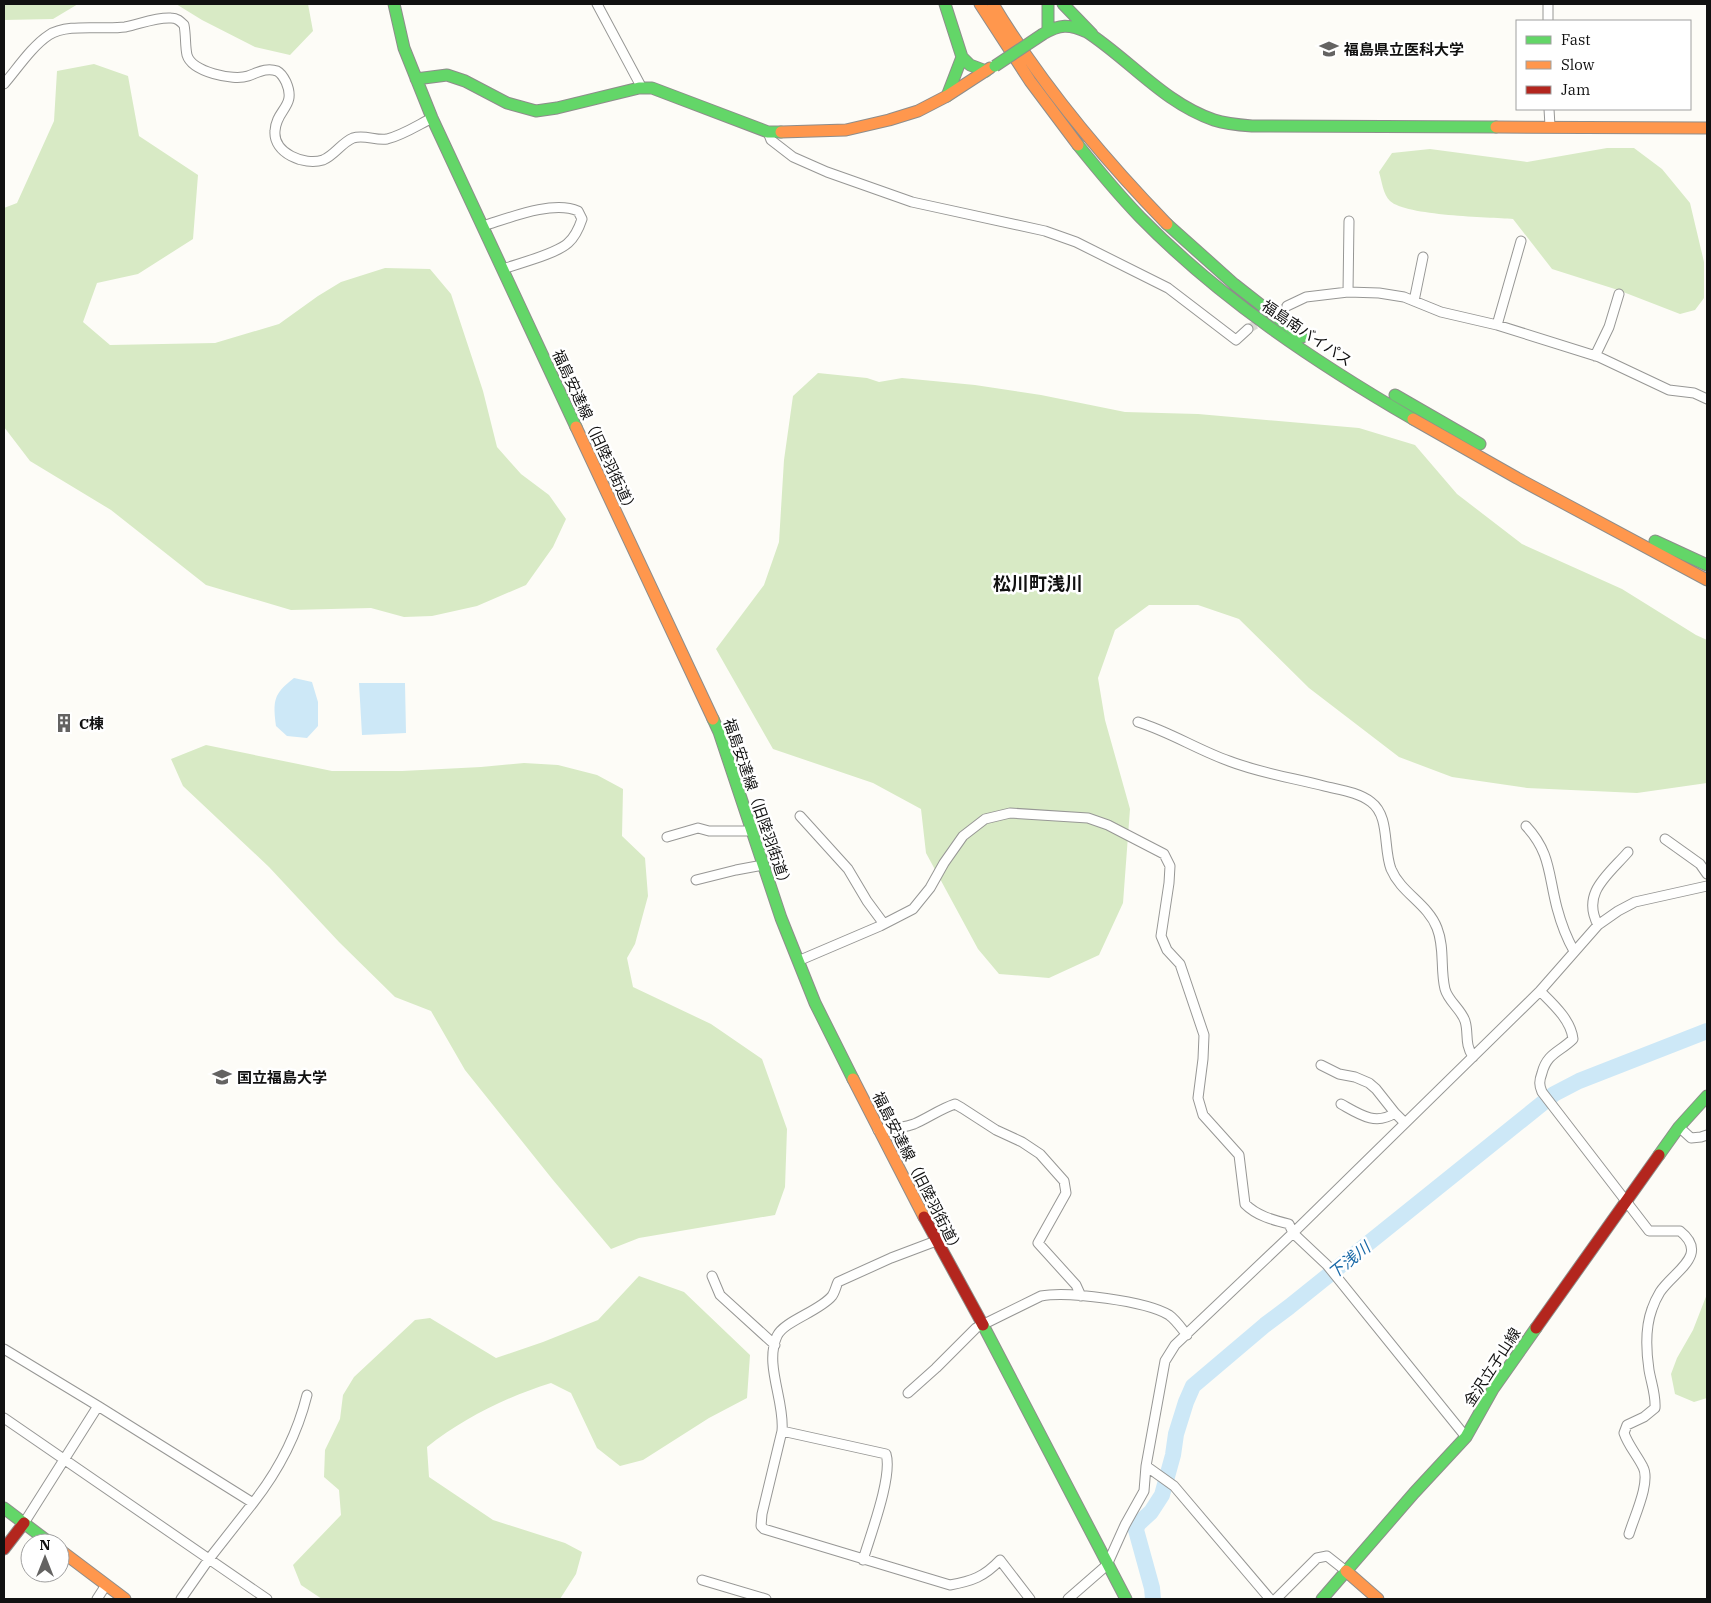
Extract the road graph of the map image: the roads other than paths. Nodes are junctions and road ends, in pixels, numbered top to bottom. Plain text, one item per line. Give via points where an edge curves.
1 (394, 4) edge
2 (597, 4) edge
3 (944, 4) edge
4 (980, 4) edge
5 (994, 4) edge
6 (1048, 4) edge
7 (1063, 4) edge
8 (1548, 4) edge
9 (1548, 20) edge
10 (1046, 32) junction
11 (1092, 34) junction
12 (962, 58) junction
13 (990, 68) junction
14 (416, 80) junction
15 (4, 84) edge
16 (642, 88) junction
17 (947, 96) junction
18 (1549, 110) edge
19 (432, 118) junction
20 (1550, 126) junction
21 (1707, 128) edge
22 (768, 132) junction
23 (1349, 221) dead end
24 (483, 226) junction
25 (1521, 241) dead end
26 (1423, 257) dead end
27 (503, 269) junction
28 (1348, 292) junction
29 (1619, 294) dead end
30 (1414, 301) junction
31 (1288, 306) tunnel mouth
32 (1497, 325) junction
33 (1248, 329) tunnel mouth
34 (1595, 356) junction
35 (1707, 399) edge
36 (1617, 532) junction
37 (1707, 566) edge
38 (1707, 580) edge
39 (1707, 589) edge
40 (1138, 722) dead end
41 (800, 816) dead end
42 (1526, 826) dead end
43 (753, 831) junction
44 (667, 837) dead end
45 (1665, 839) dead end
46 (1628, 852) dead end
47 (763, 865) junction
48 (1707, 874) edge
49 (696, 880) dead end
50 (1707, 886) edge
51 (884, 924) junction
52 (1598, 925) junction
53 (1574, 951) junction
54 (798, 961) junction
55 (1540, 991) junction
56 (1473, 1057) junction
57 (1320, 1065) dead end
58 (1707, 1096) edge
59 (1341, 1104) dead end
60 (1395, 1113) junction
61 (1406, 1123) junction
62 (1680, 1127) junction
63 (878, 1130) junction
64 (1707, 1134) edge
65 (1626, 1200) junction
66 (1293, 1233) junction
67 (936, 1241) junction
68 (712, 1276) dead end
69 (1081, 1296) junction
70 (983, 1326) junction
71 (1187, 1335) junction
72 (775, 1345) junction
73 (4, 1349) edge
74 (908, 1393) dead end
75 (307, 1395) dead end
76 (98, 1406) junction
77 (4, 1418) edge
78 (782, 1431) junction
79 (1466, 1437) junction
80 (65, 1460) junction
81 (1146, 1466) junction
82 (253, 1503) junction
83 (4, 1508) edge
84 (24, 1523) junction
85 (37, 1533) edge
86 (1629, 1534) dead end
87 (4, 1549) edge
88 (70, 1558) edge
89 (209, 1559) junction
90 (863, 1560) junction
91 (1107, 1565) junction
92 (1346, 1571) junction
93 (702, 1580) dead end
94 (106, 1585) junction
95 (97, 1599) edge
96 (125, 1599) edge
97 (181, 1599) edge
98 (267, 1599) edge
99 (766, 1599) edge
100 (1030, 1599) edge
101 (1068, 1599) edge
102 (1126, 1599) edge
103 (1270, 1599) edge
104 (1276, 1599) edge
105 (1322, 1599) edge
106 (1378, 1599) edge

1 - 14 main road, 福島安達線（旧陸羽街道） via 397,25
2 - 16 street
3 - 12 main road
4 - 36 main road, 福島南バイパス via 1029,81 1102,174 1141,218 1227,295 1273,331 1378,398
5 - 37 main road, 福島南バイパス via 1025,55 1115,171 1164,223 1270,315 1336,362 1649,538
6 - 10 main road
7 - 11 main road
8 - 9 street
10 - 11 main road via 1068,26
10 - 13 main road, bridge
11 - 20 main road via 1177,100 1215,121 1252,126
12 - 13 main road via 970,65
12 - 17 main road
13 - 17 main road
14 - 16 main road via 447,75 465,80 514,106 536,111
14 - 19 main road, 福島安達線（旧陸羽街道）
15 - 19 street via 39,43 58,31 124,27 174,18 184,25 187,55 198,68 232,78 278,71 288,86 290,97 274,133 283,150 295,159 321,161 352,138 388,139
16 - 22 main road via 685,99
17 - 22 main road via 889,120 846,130
18 - 20 street
19 - 24 main road, 福島安達線（旧陸羽街道）
20 - 21 main road
22 - 33 street via 771,140 793,157 844,178 912,202 1045,231 1076,242 1168,288 1236,340
23 - 28 street
24 - 27 main road, 福島安達線（旧陸羽街道）
24 - 27 street via 548,209 572,208 582,219 568,243 555,251
25 - 32 street
26 - 30 street
27 - 43 main road, 福島安達線（旧陸羽街道） via 719,732
28 - 30 street via 1396,296
28 - 31 street via 1306,297
29 - 34 street
30 - 32 street via 1441,312
32 - 34 street
34 - 35 street via 1669,390
36 - 38 main road, 福島南バイパス
36 - 39 main road
40 - 56 street via 1229,762 1352,793 1377,808 1383,822 1391,868 1398,883 1430,914 1438,929 1445,989 1465,1022 1467,1049
41 - 51 street via 848,870
42 - 53 street via 1544,850 1563,928
43 - 44 street via 698,828
43 - 47 main road, 福島安達線（旧陸羽街道）
45 - 48 street via 1700,864
46 - 52 street via 1593,895 1591,906
47 - 49 street
47 - 54 main road, 福島安達線（旧陸羽街道）
50 - 52 street via 1635,902
51 - 54 street
51 - 66 street via 913,909 963,836 985,819 1010,813 1088,818 1164,854 1170,866 1161,936 1167,950 1180,964 1204,1035 1198,1098 1203,1114 1239,1155 1245,1204 1264,1217 1290,1224
52 - 53 street
53 - 55 street
54 - 63 main road, 福島安達線（旧陸羽街道） via 815,1003
55 - 56 street
55 - 65 street via 1572,1029 1573,1039 1544,1064 1539,1086
56 - 61 street
57 - 60 street via 1369,1083
58 - 62 main road, 金沢立子山線
59 - 60 street via 1375,1119 1386,1119
60 - 61 street
61 - 66 street
62 - 64 street via 1691,1138
62 - 65 main road, 金沢立子山線
63 - 67 main road, 福島安達線（旧陸羽街道）
63 - 69 street via 914,1124 955,1104 1040,1154 1064,1181 1066,1194 1038,1243 1076,1285
65 - 79 main road, 金沢立子山線 via 1493,1389
65 - 86 street via 1649,1231 1680,1231 1691,1243 1692,1251 1690,1260 1660,1292 1651,1310 1646,1339 1655,1408 1644,1418 1627,1425 1624,1432 1644,1468 1645,1477
66 - 71 street
66 - 79 street via 1327,1265
67 - 70 main road, 福島安達線（旧陸羽街道）
67 - 72 street via 838,1282 833,1295 791,1323 778,1335
68 - 72 street via 720,1294
69 - 70 street via 1041,1296
69 - 71 street via 1144,1305 1170,1316
70 - 74 street via 976,1328
70 - 91 main road, 福島安達線（旧陸羽街道）
71 - 81 street via 1175,1345 1165,1361
72 - 78 street via 774,1372
73 - 76 street
75 - 82 street via 288,1451
76 - 80 street
76 - 82 street
77 - 80 street
78 - 90 street via 761,1526
78 - 90 street via 886,1454 885,1479
79 - 92 main road, 金沢立子山線
80 - 84 street
80 - 89 street
81 - 91 street via 1144,1491
81 - 103 street via 1174,1486
82 - 89 street
83 - 84 main road
84 - 85 main road
84 - 87 main road
88 - 94 main road
89 - 97 street
89 - 98 street
90 - 100 street via 950,1585 965,1583 988,1572 1000,1560
91 - 101 street
91 - 102 main road, 福島安達線（旧陸羽街道）
92 - 104 street via 1327,1556 1317,1558
92 - 105 main road, 金沢立子山線
92 - 106 main road
93 - 99 street
94 - 95 street
94 - 96 main road

